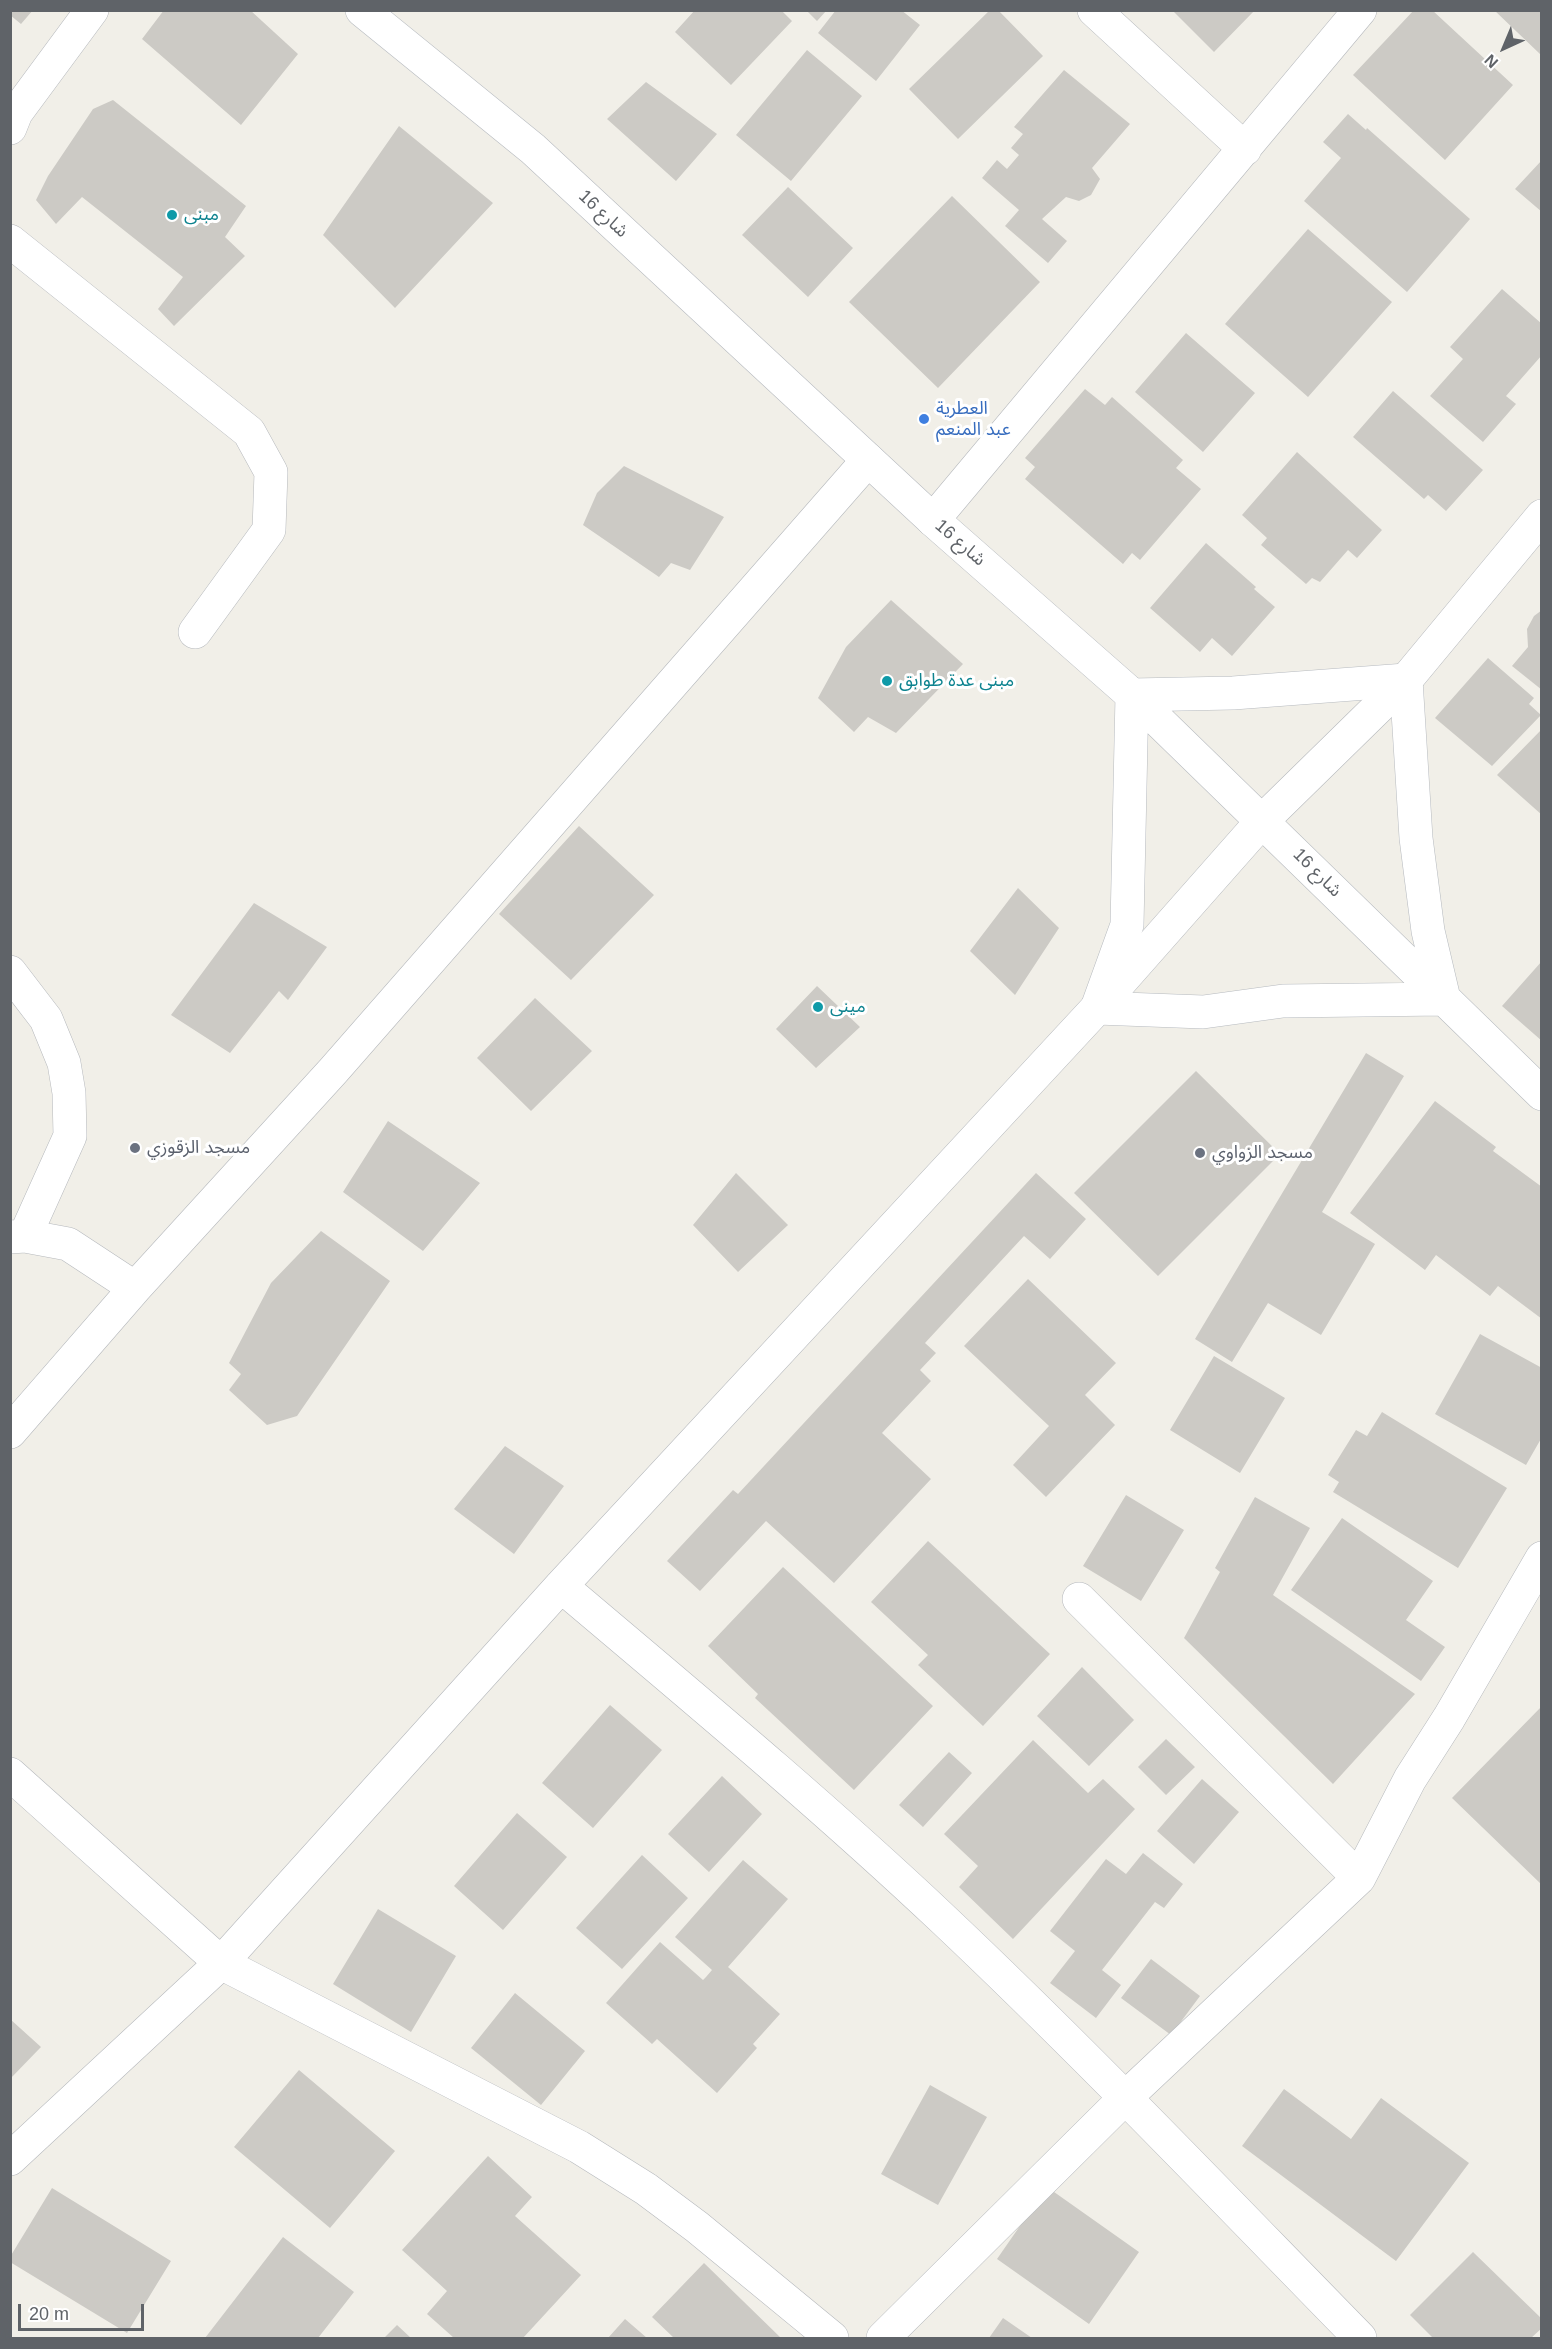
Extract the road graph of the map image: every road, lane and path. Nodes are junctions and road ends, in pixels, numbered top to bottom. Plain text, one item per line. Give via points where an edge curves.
1 (92, 10) edge
2 (362, 10) edge
3 (1094, 10) edge
4 (1360, 10) edge
5 (12, 117) edge
6 (1245, 149) junction
7 (10, 241) edge
8 (868, 460) junction
9 (1542, 516) edge
10 (933, 520) junction
11 (195, 632) dead end
12 (1406, 680) junction
13 (1132, 695) junction
14 (1263, 820) junction
15 (10, 972) edge
16 (1444, 999) junction
17 (1097, 1008) junction
18 (1542, 1094) edge
19 (18, 1237) edge
20 (135, 1288) junction
21 (10, 1432) edge
22 (1542, 1558) edge
23 (561, 1586) junction
24 (1079, 1599) dead end
25 (10, 1774) edge
26 (1359, 1878) junction
27 (221, 1963) junction
28 (1125, 2098) junction
29 (10, 2159) edge
30 (832, 2338) edge
31 (883, 2338) edge
32 (1360, 2338) edge

1 - 5 street
2 - 8 street, شارع 16 via 532,149
3 - 6 street
4 - 6 street
6 - 10 street
7 - 11 street via 249,432 271,472 269,530
8 - 10 street, شارع 16
8 - 20 street via 333,1071
9 - 12 street
10 - 13 street, شارع 16
12 - 13 street via 1233,693
12 - 14 street
12 - 16 street via 1416,838 1428,930
13 - 14 street, شارع 16
13 - 17 street via 1127,925
14 - 16 street, شارع 16
14 - 17 street
15 - 19 street via 46,1019 64,1063 69,1093 70,1136
16 - 17 street via 1282,1001 1203,1012
16 - 18 street, شارع 16
17 - 23 street
19 - 20 street via 68,1244
20 - 21 street
22 - 26 street via 1410,1779
23 - 27 street
23 - 28 street via 944,1920
24 - 26 street
25 - 27 street
26 - 28 street
27 - 29 street
27 - 30 street via 579,2147 697,2227
28 - 31 street
28 - 32 street

